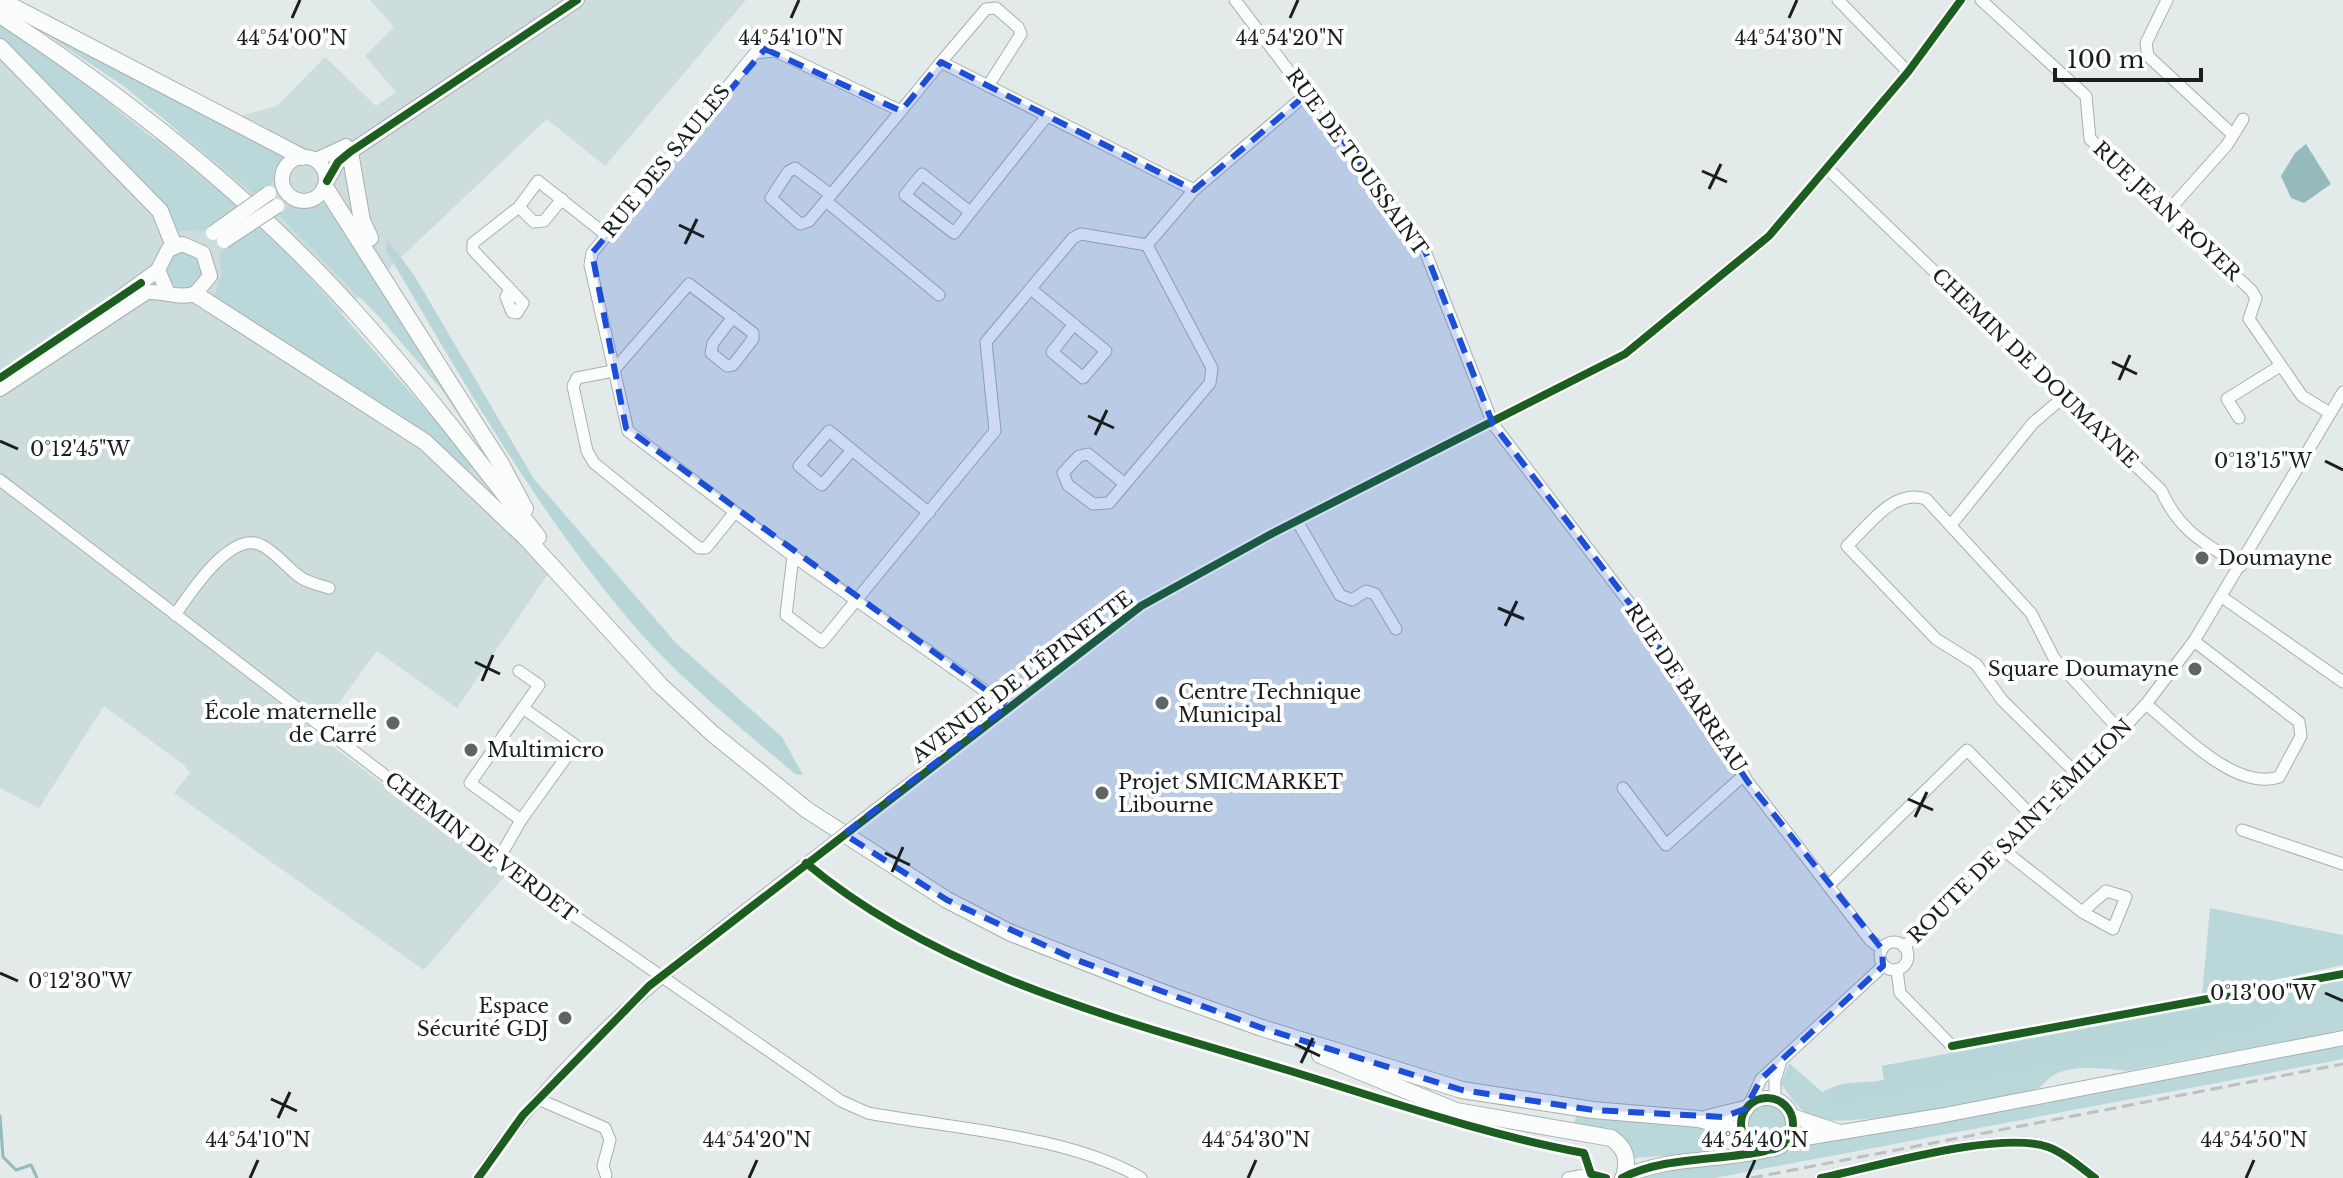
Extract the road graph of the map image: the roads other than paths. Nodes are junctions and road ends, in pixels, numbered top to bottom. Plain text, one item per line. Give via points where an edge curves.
1 (0, 0) edge
2 (561, 0) edge
3 (577, 0) edge
4 (1235, 0) edge
5 (1838, 0) edge
6 (1981, 0) edge
7 (2167, 0) edge
8 (1955, 3) edge
9 (0, 15) edge
10 (0, 47) edge
11 (941, 62) junction
12 (1908, 72) junction
13 (988, 86) junction
14 (1308, 93) junction
15 (901, 111) junction
16 (1047, 116) junction
17 (2243, 119) dead end
18 (2231, 133) junction
19 (350, 152) junction
20 (309, 158) junction
21 (1827, 168) junction
22 (326, 184) junction
23 (286, 190) junction
24 (1194, 190) junction
25 (828, 198) junction
26 (562, 199) junction
27 (519, 207) junction
28 (2169, 210) junction
29 (970, 212) junction
30 (605, 234) junction
31 (218, 237) junction
32 (1147, 245) junction
33 (182, 246) junction
34 (208, 259) junction
35 (158, 270) junction
36 (1031, 289) junction
37 (167, 291) junction
38 (509, 291) dead end
39 (195, 294) junction
40 (395, 295) junction
41 (939, 295) dead end
42 (733, 317) dead end
43 (1074, 324) junction
44 (2280, 366) junction
45 (613, 371) junction
46 (0, 378) edge
47 (0, 389) edge
48 (2343, 392) edge
49 (2066, 395) junction
50 (2330, 413) junction
51 (2239, 418) dead end
52 (1493, 424) junction
53 (852, 450) junction
54 (0, 480) edge
55 (1125, 484) junction
56 (735, 512) junction
57 (929, 513) junction
58 (1297, 521) junction
59 (1951, 525) junction
60 (547, 549) junction
61 (793, 556) junction
62 (2241, 566) junction
63 (329, 588) dead end
64 (2222, 597) junction
65 (859, 599) junction
66 (175, 615) junction
67 (1396, 629) dead end
68 (619, 638) junction
69 (2194, 641) junction
70 (519, 671) dead end
71 (2343, 682) edge
72 (2146, 704) junction
73 (1008, 707) junction
74 (523, 708) junction
75 (2122, 733) junction
76 (1744, 775) junction
77 (2080, 777) junction
78 (1623, 788) dead end
79 (521, 820) junction
80 (2036, 820) junction
81 (2242, 830) dead end
82 (2008, 847) junction
83 (497, 862) junction
84 (2343, 864) edge
85 (1828, 886) junction
86 (2082, 912) dead end
87 (1904, 947) junction
88 (1882, 949) junction
89 (1883, 966) junction
90 (1897, 970) junction
91 (660, 977) junction
92 (1262, 1028) junction
93 (2343, 1038) edge
94 (1952, 1046) dead end
95 (1781, 1062) junction
96 (1775, 1098) junction
97 (538, 1099) junction
98 (1747, 1106) junction
99 (1792, 1116) junction
100 (1699, 1119) junction
101 (1841, 1132) junction
102 (1742, 1134) junction
103 (1787, 1141) junction
104 (1765, 1151) junction
105 (1725, 1158) junction
106 (606, 1175) dead end
107 (478, 1178) edge
108 (1141, 1178) edge
109 (1568, 1178) edge
110 (1608, 1178) edge
111 (1623, 1178) edge
112 (1821, 1178) edge
113 (2095, 1178) edge

1 - 20 highway
2 - 20 main road via 334,154
3 - 19 main road
4 - 14 street, RUE DE TOUSSAINT
5 - 12 street
6 - 28 street, RUE JEAN ROYER via 2086,96 2090,139
7 - 18 street via 2146,43 2148,56
8 - 12 street, AVENUE DE L'ÉPINETTE
9 - 60 highway via 122,99 308,262 402,365
10 - 33 highway via 160,211
11 - 13 street
11 - 13 street via 986,9 996,8 1021,34
11 - 15 street
12 - 21 street, AVENUE DE L'ÉPINETTE
13 - 16 street
14 - 24 street
14 - 52 street, RUE DE TOUSSAINT via 1425,251
15 - 25 street
15 - 30 street, RUE DES SAULES via 775,51 755,53
16 - 24 street
16 - 29 street
17 - 18 street
18 - 28 street via 2227,145
19 - 22 main road
19 - 40 highway via 362,221
20 - 22 main road via 324,169
20 - 23 main road via 284,169
21 - 49 street, CHEMIN DE DOUMAYNE
21 - 52 street, AVENUE DE L'ÉPINETTE via 1769,236 1625,354
22 - 23 main road via 310,201
22 - 40 highway
23 - 31 main road, bridge
24 - 32 street
25 - 25 street via 804,224 771,198 795,168
25 - 41 street
26 - 27 street via 544,221 534,222
26 - 27 street via 538,181
26 - 30 street
27 - 38 street via 473,243 473,250
28 - 44 street, RUE JEAN ROYER via 2251,290 2256,298 2249,319
29 - 29 street via 922,174 905,195 954,233
30 - 45 street, RUE DES SAULES via 590,265
31 - 33 main road
31 - 34 main road
32 - 36 street via 1081,234
32 - 55 street via 1213,376
33 - 34 main road
33 - 35 main road via 162,256
34 - 39 main road via 210,276
35 - 37 main road
35 - 46 main road
36 - 43 street
36 - 57 street via 986,342 995,431
37 - 39 main road via 181,297
37 - 47 main road via 147,292
39 - 68 highway via 425,442 528,540
40 - 60 highway via 501,464
42 - 45 street via 689,284
43 - 43 street via 1052,352 1083,378 1106,351
44 - 50 street via 2302,396
44 - 51 street via 2227,399
45 - 56 street, RUE DES SAULES via 628,431
45 - 56 street via 577,378 573,386 594,463 699,548 706,548
48 - 50 street, ROUTE DE SAINT-ÉMILION
49 - 59 street via 2033,423
49 - 62 street, CHEMIN DE DOUMAYNE via 2161,490 2188,532
50 - 62 street, ROUTE DE SAINT-ÉMILION
52 - 58 street, AVENUE DE L'ÉPINETTE
52 - 76 street, RUE DE BARREAU via 1631,605
53 - 53 street via 829,431 799,466 822,485
53 - 57 street
54 - 66 street, CHEMIN DE VERDET
55 - 55 street via 1088,454 1063,473 1068,485 1093,504 1109,503
56 - 61 street, RUE DES SAULES
57 - 65 street
58 - 67 street via 1340,595 1352,600 1366,591 1375,594
58 - 73 street, AVENUE DE L'ÉPINETTE via 1141,606
59 - 75 street via 2031,613 2054,658
59 - 77 street via 1926,499 1901,496 1847,546 1936,639 1976,664 2002,700
60 - 68 highway
61 - 65 street, RUE DES SAULES
61 - 65 street via 786,615 822,642
62 - 64 street, ROUTE DE SAINT-ÉMILION
63 - 66 street via 303,579 261,545 246,542 222,557
64 - 69 street, ROUTE DE SAINT-ÉMILION
64 - 71 street
65 - 73 street, RUE DES SAULES
66 - 83 street, CHEMIN DE VERDET
68 - 92 highway via 713,734 807,810 947,900 1074,959
69 - 72 street, ROUTE DE SAINT-ÉMILION
69 - 72 street via 2299,722 2301,736 2279,777 2264,782 2239,777
70 - 74 street via 539,685
72 - 75 street, ROUTE DE SAINT-ÉMILION
73 - 91 street, AVENUE DE L'ÉPINETTE, bridge
74 - 79 street via 470,783
74 - 79 street via 575,745
75 - 77 street, ROUTE DE SAINT-ÉMILION
76 - 78 street via 1666,845
76 - 85 street, RUE DE BARREAU
77 - 80 street, ROUTE DE SAINT-ÉMILION
79 - 83 street
80 - 82 street, ROUTE DE SAINT-ÉMILION
80 - 85 street via 1967,750
81 - 84 street
82 - 86 street via 2011,856
82 - 87 street, ROUTE DE SAINT-ÉMILION
83 - 91 street, CHEMIN DE VERDET
85 - 88 street, RUE DE BARREAU
87 - 88 street via 1892,942
87 - 90 street via 1907,962
88 - 89 street
89 - 90 street
89 - 95 street
90 - 94 street via 1900,993
91 - 97 street, AVENUE DE L'ÉPINETTE
91 - 108 street, CHEMIN DE VERDET via 858,1110 1053,1146
92 - 100 highway via 1462,1090
92 - 111 highway via 1456,1111 1611,1138 1627,1159
93 - 101 main road
95 - 96 street
95 - 98 street via 1761,1079
96 - 98 main road
96 - 99 main road
97 - 106 street via 605,1128 610,1140 603,1166
97 - 107 street, AVENUE DE L'ÉPINETTE
98 - 100 highway via 1723,1117
98 - 102 main road
99 - 101 main road
99 - 103 main road
100 - 102 highway
101 - 103 main road
102 - 104 main road
102 - 105 main road
103 - 104 main road
104 - 105 main road
105 - 111 main road via 1658,1165
109 - 110 street
110 - 111 street
112 - 113 street via 2016,1142 2048,1147

